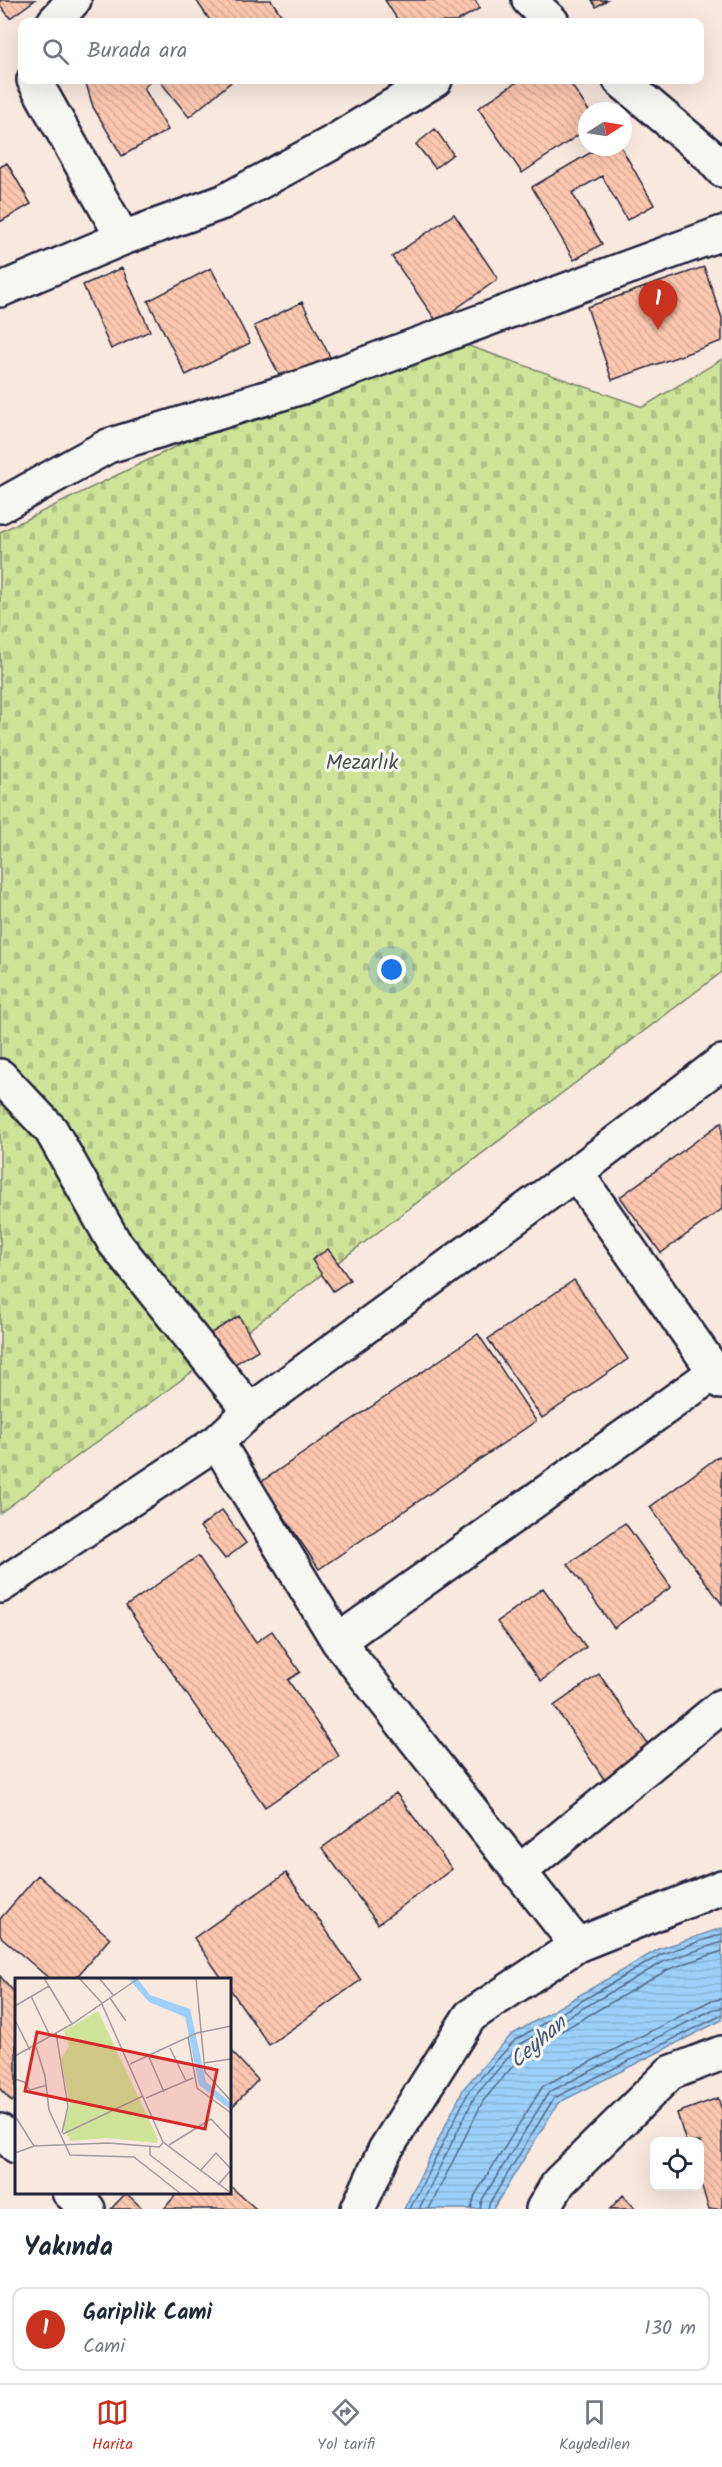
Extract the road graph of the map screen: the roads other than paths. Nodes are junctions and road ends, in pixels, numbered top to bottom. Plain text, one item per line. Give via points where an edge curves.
1 (74, 0) edge
2 (58, 18) edge
3 (36, 84) edge
4 (428, 84) edge
5 (625, 84) edge
6 (718, 157) edge
7 (722, 233) edge
8 (123, 238) junction
9 (0, 291) edge
10 (0, 506) edge
11 (722, 1062) edge
12 (0, 1076) edge
13 (576, 1173) junction
14 (719, 1377) edge
15 (250, 1411) junction
16 (217, 1442) junction
17 (0, 1586) edge
18 (338, 1641) junction
19 (722, 1706) edge
20 (519, 1872) junction
21 (722, 1887) edge
22 (577, 1944) junction
23 (722, 2053) edge
24 (0, 2132) edge
25 (15, 2145) edge
26 (70, 2194) edge
27 (88, 2209) edge
28 (358, 2209) edge
29 (543, 2209) edge

1 - 2 street
3 - 8 street
4 - 8 street via 223,202
5 - 6 street
7 - 10 street via 302,387 108,446
8 - 9 street
11 - 13 street
12 - 15 street via 51,1130 114,1242
13 - 14 street
13 - 15 street
14 - 18 street
15 - 16 street
16 - 17 street
16 - 18 street
18 - 20 street
19 - 20 street
20 - 22 street
21 - 22 street
22 - 28 street via 470,2016 385,2150
23 - 29 street via 670,2073 559,2182
24 - 25 street
26 - 27 street

